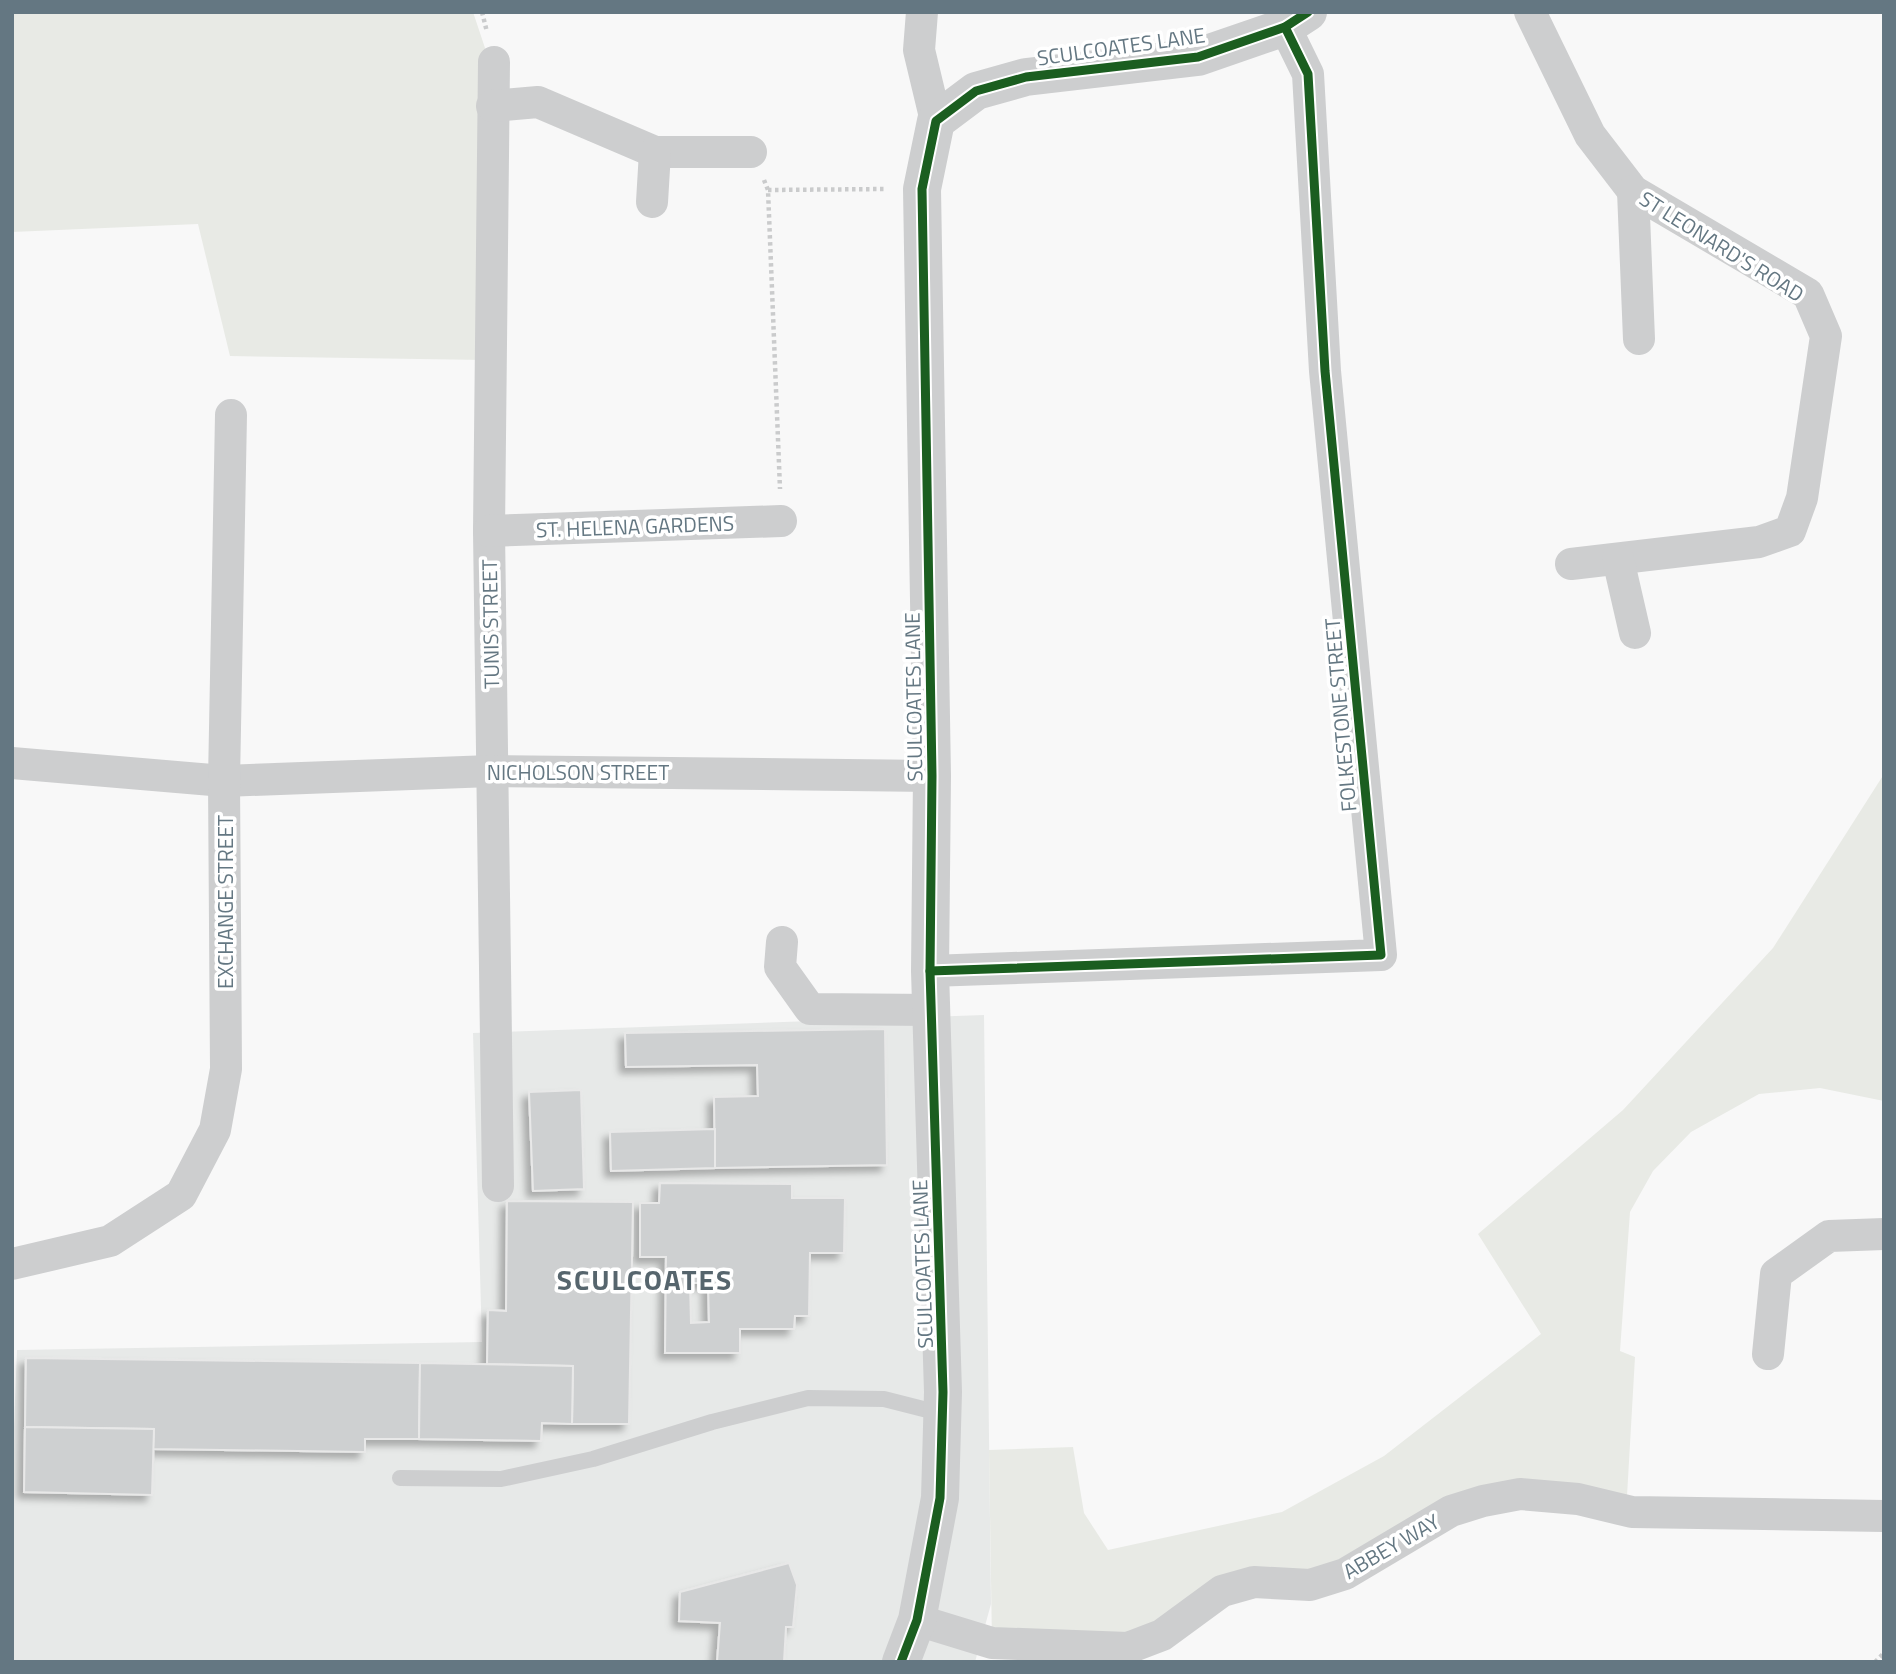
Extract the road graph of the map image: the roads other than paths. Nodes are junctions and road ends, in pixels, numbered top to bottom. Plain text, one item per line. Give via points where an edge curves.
1 (922, 12) edge
2 (1530, 12) edge
3 (1296, 20) edge
4 (494, 62) dead end
5 (492, 106) junction
6 (936, 121) junction
7 (655, 152) junction
8 (751, 152) dead end
9 (1633, 191) junction
10 (652, 202) dead end
11 (1639, 339) dead end
12 (231, 415) dead end
13 (781, 521) road end
14 (489, 531) junction
15 (1618, 559) junction
16 (1571, 564) dead end
17 (1635, 633) dead end
18 (12, 763) edge
19 (491, 771) junction
20 (932, 776) junction
21 (224, 781) junction
22 (782, 942) dead end
23 (930, 971) junction
24 (933, 1010) junction
25 (498, 1186) dead end
26 (1884, 1234) edge
27 (12, 1264) edge
28 (1768, 1354) dead end
29 (943, 1414) junction
30 (400, 1478) dead end
31 (1884, 1517) edge
32 (917, 1620) junction
33 (901, 1662) edge

1 - 6 street via 919,50
2 - 9 street, ST LEONARD'S ROAD via 1590,135
3 - 6 street, SCULCOATES LANE via 1198,57 1026,77 976,91
3 - 23 street, FOLKESTONE STREET via 1308,74 1325,370 1381,955
4 - 5 street, TUNIS STREET
5 - 7 street via 538,102
5 - 14 street, TUNIS STREET
6 - 20 street, SCULCOATES LANE via 922,189
7 - 8 street
7 - 10 street
9 - 11 street
9 - 15 street, ST LEONARD'S ROAD via 1808,294 1826,336 1802,498 1790,531 1759,542
12 - 21 street, EXCHANGE STREET
13 - 14 street, ST. HELENA GARDENS
14 - 19 street, TUNIS STREET
15 - 16 street
15 - 17 street
18 - 21 street, NICHOLSON STREET
19 - 20 street, NICHOLSON STREET
19 - 21 street, NICHOLSON STREET
19 - 25 street, TUNIS STREET
20 - 23 street, SCULCOATES LANE
21 - 27 street, EXCHANGE STREET via 226,1069 215,1130 181,1195 110,1241
22 - 24 street via 780,967 810,1009
23 - 24 street, SCULCOATES LANE
24 - 29 street, SCULCOATES LANE
26 - 28 street via 1829,1236 1776,1274
29 - 30 lane via 884,1399 808,1398 593,1459 501,1479
29 - 32 street, SCULCOATES LANE via 940,1498
31 - 32 street, ABBEY WAY via 1632,1512 1578,1499 1520,1494 1451,1511 1345,1574 1310,1584 1254,1582 1222,1591 1162,1635 1128,1648 992,1643
32 - 33 street, SCULCOATES LANE

